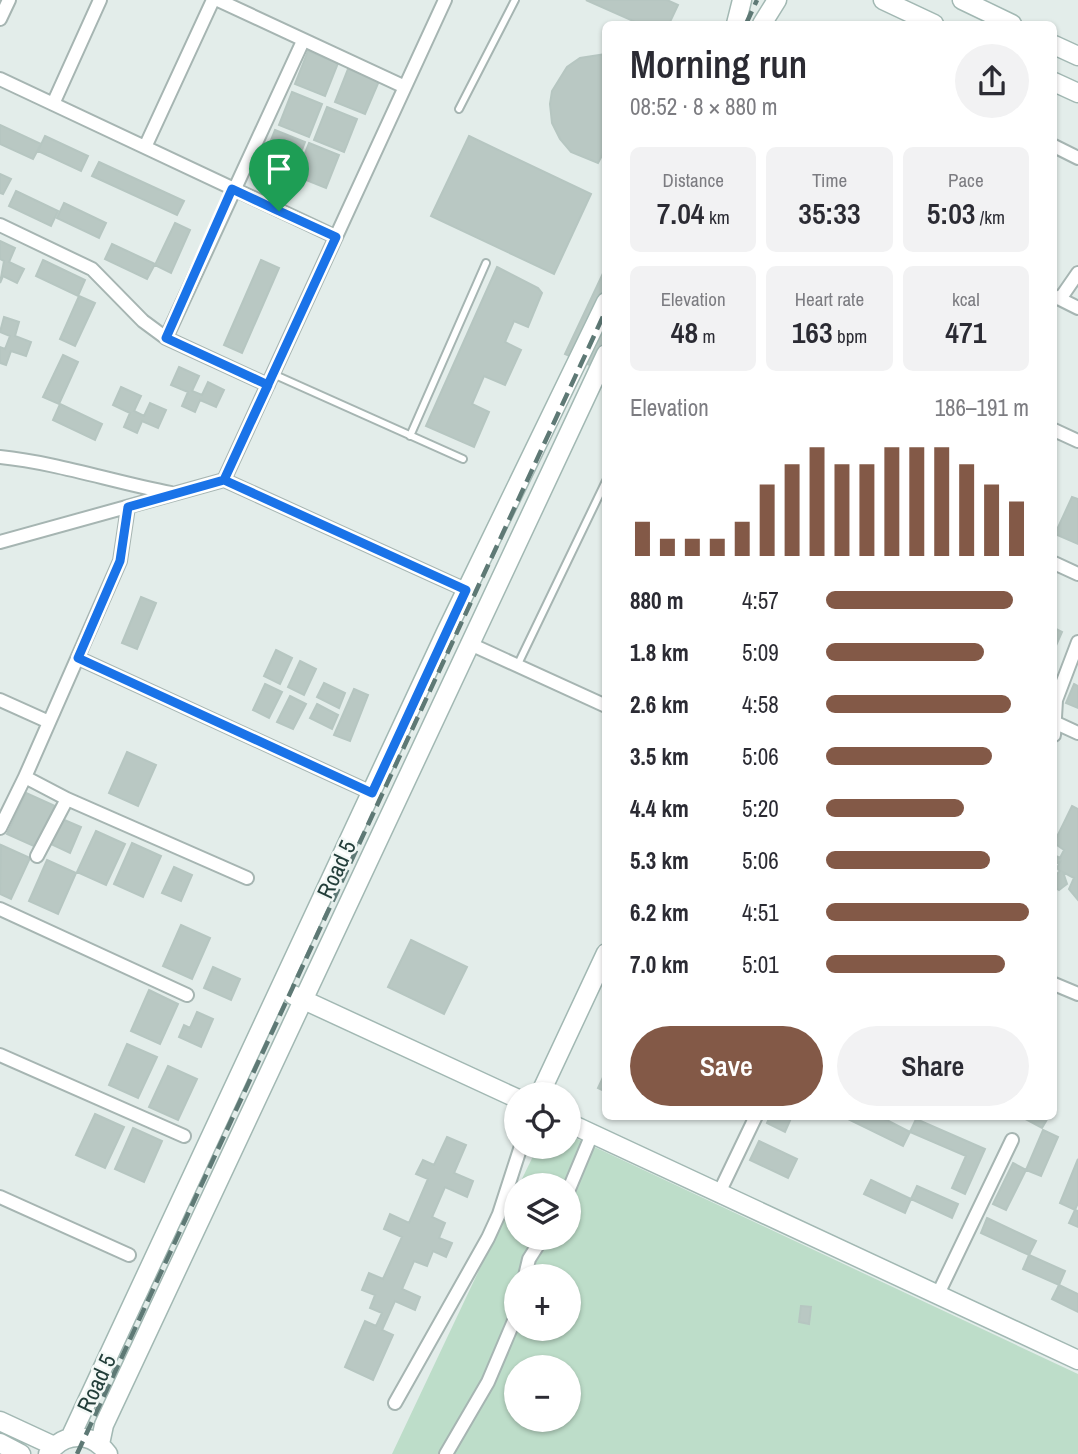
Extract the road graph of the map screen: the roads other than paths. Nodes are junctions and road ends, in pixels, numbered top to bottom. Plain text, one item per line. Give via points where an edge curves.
1 (9, 0) edge
2 (100, 0) edge
3 (216, 0) edge
4 (445, 0) edge
5 (515, 0) edge
6 (742, 0) edge
7 (777, 0) edge
8 (883, 0) edge
9 (962, 0) edge
10 (0, 19) edge
11 (737, 21) edge
12 (764, 21) edge
13 (928, 21) edge
14 (1006, 21) edge
15 (303, 41) junction
16 (1057, 46) edge
17 (1078, 56) edge
18 (0, 79) edge
19 (1057, 83) edge
20 (405, 87) junction
21 (1078, 93) edge
22 (53, 104) junction
23 (459, 109) dead end
24 (146, 145) junction
25 (1057, 148) edge
26 (1078, 158) edge
27 (232, 189) junction
28 (0, 225) edge
29 (336, 237) junction
30 (486, 263) dead end
31 (1078, 273) edge
32 (1057, 298) edge
33 (1078, 309) edge
34 (602, 310) edge
35 (166, 338) junction
36 (602, 362) edge
37 (270, 379) junction
38 (1057, 431) edge
39 (410, 436) junction
40 (1078, 441) edge
41 (0, 457) edge
42 (463, 459) dead end
43 (224, 480) junction
44 (602, 489) edge
45 (174, 494) junction
46 (128, 507) junction
47 (0, 542) edge
48 (1057, 564) edge
49 (1078, 574) edge
50 (466, 590) junction
51 (1078, 642) edge
52 (468, 643) junction
53 (78, 658) junction
54 (518, 664) junction
55 (1057, 697) edge
56 (0, 700) edge
57 (602, 704) edge
58 (49, 722) junction
59 (1057, 727) edge
60 (1078, 733) edge
61 (25, 777) junction
62 (372, 793) junction
63 (67, 799) junction
64 (0, 828) edge
65 (37, 856) dead end
66 (247, 878) dead end
67 (0, 909) edge
68 (602, 962) edge
69 (281, 988) junction
70 (1057, 988) edge
71 (1078, 994) edge
72 (187, 995) dead end
73 (301, 999) junction
74 (0, 1055) edge
75 (546, 1082) edge
76 (504, 1092) edge
77 (754, 1120) edge
78 (581, 1129) edge
79 (592, 1134) junction
80 (184, 1136) dead end
81 (1012, 1140) dead end
82 (517, 1159) edge
83 (576, 1173) edge
84 (719, 1193) junction
85 (0, 1197) edge
86 (130, 1255) dead end
87 (938, 1294) junction
88 (505, 1341) edge
89 (1078, 1360) edge
90 (395, 1403) dead end
91 (0, 1421) edge
92 (0, 1443) edge
93 (58, 1446) edge
94 (104, 1449) edge
95 (21, 1454) edge
96 (446, 1454) edge

1 - 10 street
2 - 22 street
3 - 15 street
3 - 24 street
4 - 20 street
5 - 23 lane
6 - 11 street
7 - 12 street
8 - 13 street
9 - 14 street
15 - 20 street
15 - 27 street
16 - 17 street
18 - 22 street
19 - 21 street
20 - 29 street
22 - 24 street
24 - 27 street
25 - 26 street
27 - 29 street
27 - 35 street
28 - 35 street via 92,269
29 - 37 street
30 - 39 lane
31 - 32 street
32 - 33 street
34 - 50 street, Road 5
35 - 37 street
36 - 52 street, Road 5
37 - 39 lane
37 - 43 street
38 - 40 street
39 - 42 lane
41 - 45 street via 57,465
43 - 45 street
43 - 50 street
44 - 54 lane
45 - 46 street
46 - 47 street
46 - 53 street via 120,561
48 - 49 street
50 - 62 street, Road 5
51 - 55 street
52 - 54 street
52 - 73 street, Road 5
53 - 58 street
53 - 62 street
54 - 57 street
56 - 58 street
58 - 61 street
59 - 60 street
61 - 63 street
61 - 64 street
62 - 69 street, Road 5
63 - 65 street
63 - 66 street
67 - 72 street
68 - 75 street
69 - 73 street
69 - 93 street, Road 5
70 - 71 street
73 - 76 street
73 - 94 street, Road 5 via 104,1425
74 - 80 street
77 - 84 street
78 - 79 street
79 - 83 street
79 - 84 street
81 - 87 street
82 - 90 street via 494,1226
84 - 87 street
85 - 86 street
87 - 89 street
88 - 96 street via 488,1382
91 - 93 street
92 - 95 street
93 - 94 street via 83,1437

